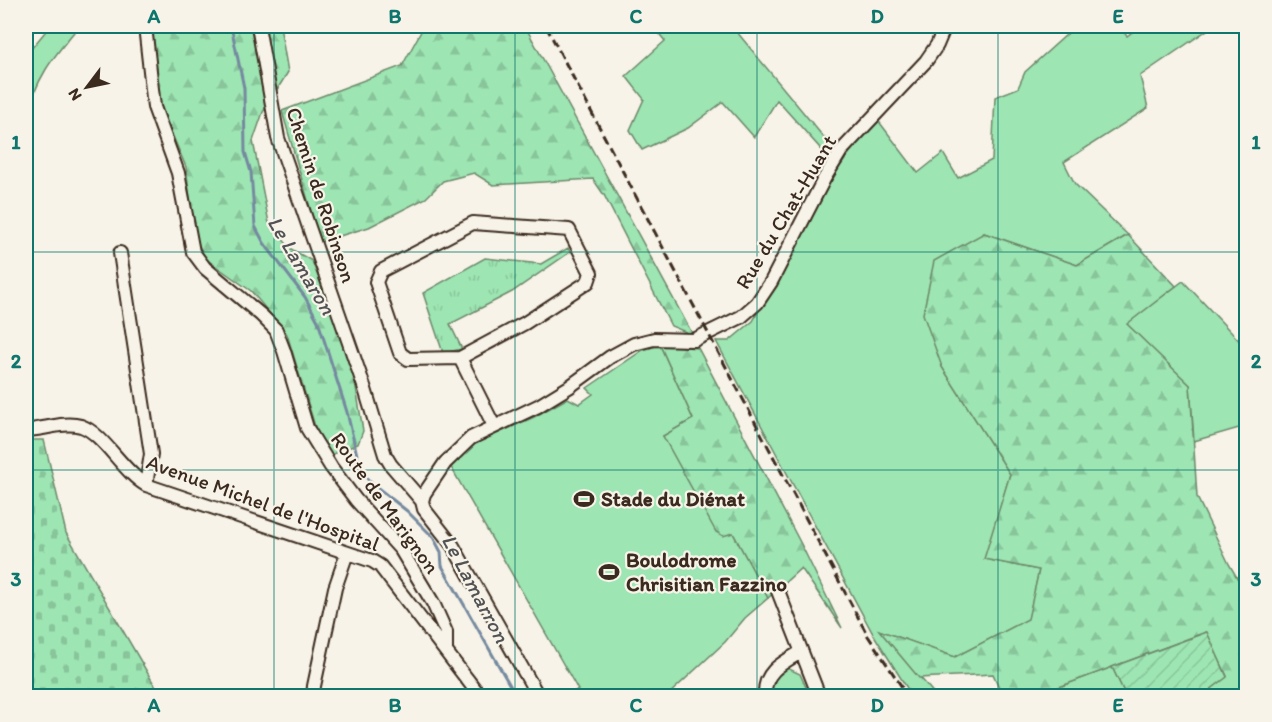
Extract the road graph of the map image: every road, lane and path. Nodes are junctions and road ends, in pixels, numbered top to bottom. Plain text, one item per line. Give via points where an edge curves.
1 (145, 26) edge
2 (258, 26) edge
3 (945, 26) edge
4 (120, 253) dead end
5 (460, 358) junction
6 (494, 426) junction
7 (26, 429) edge
8 (146, 485) junction
9 (422, 501) junction
10 (347, 554) junction
11 (778, 591) dead end
12 (446, 652) junction
13 (801, 652) junction
14 (313, 696) edge
15 (480, 696) edge
16 (538, 696) edge
17 (765, 696) edge
18 (819, 696) edge

1 - 12 street, Route de Marignon via 154,107 178,173 193,252 205,268 276,330 307,428 343,484 401,550 446,632
2 - 9 street, Chemin de Robinson via 278,138 377,434 391,465
3 - 6 street, Rue du Chat-Huant via 926,61 841,152 757,303 741,317 694,340 654,339 634,344 569,387
4 - 8 street via 152,454
5 - 5 street via 525,323 588,282 591,273 569,230 473,223 381,271 376,282 400,353 408,359
5 - 6 street
6 - 9 street, Rue du Chat-Huant via 456,451 423,494
7 - 8 street, Avenue Michel de l'Hospital via 82,426
8 - 10 street, Avenue Michel de l'Hospital
9 - 16 street, Chemin de Robinson via 453,546
10 - 12 street, Avenue Michel de l'Hospital via 380,566
10 - 14 street via 335,588
11 - 13 street
12 - 15 street, Avenue Michel de l'Hospital
13 - 17 street via 774,669 768,677
13 - 18 street

